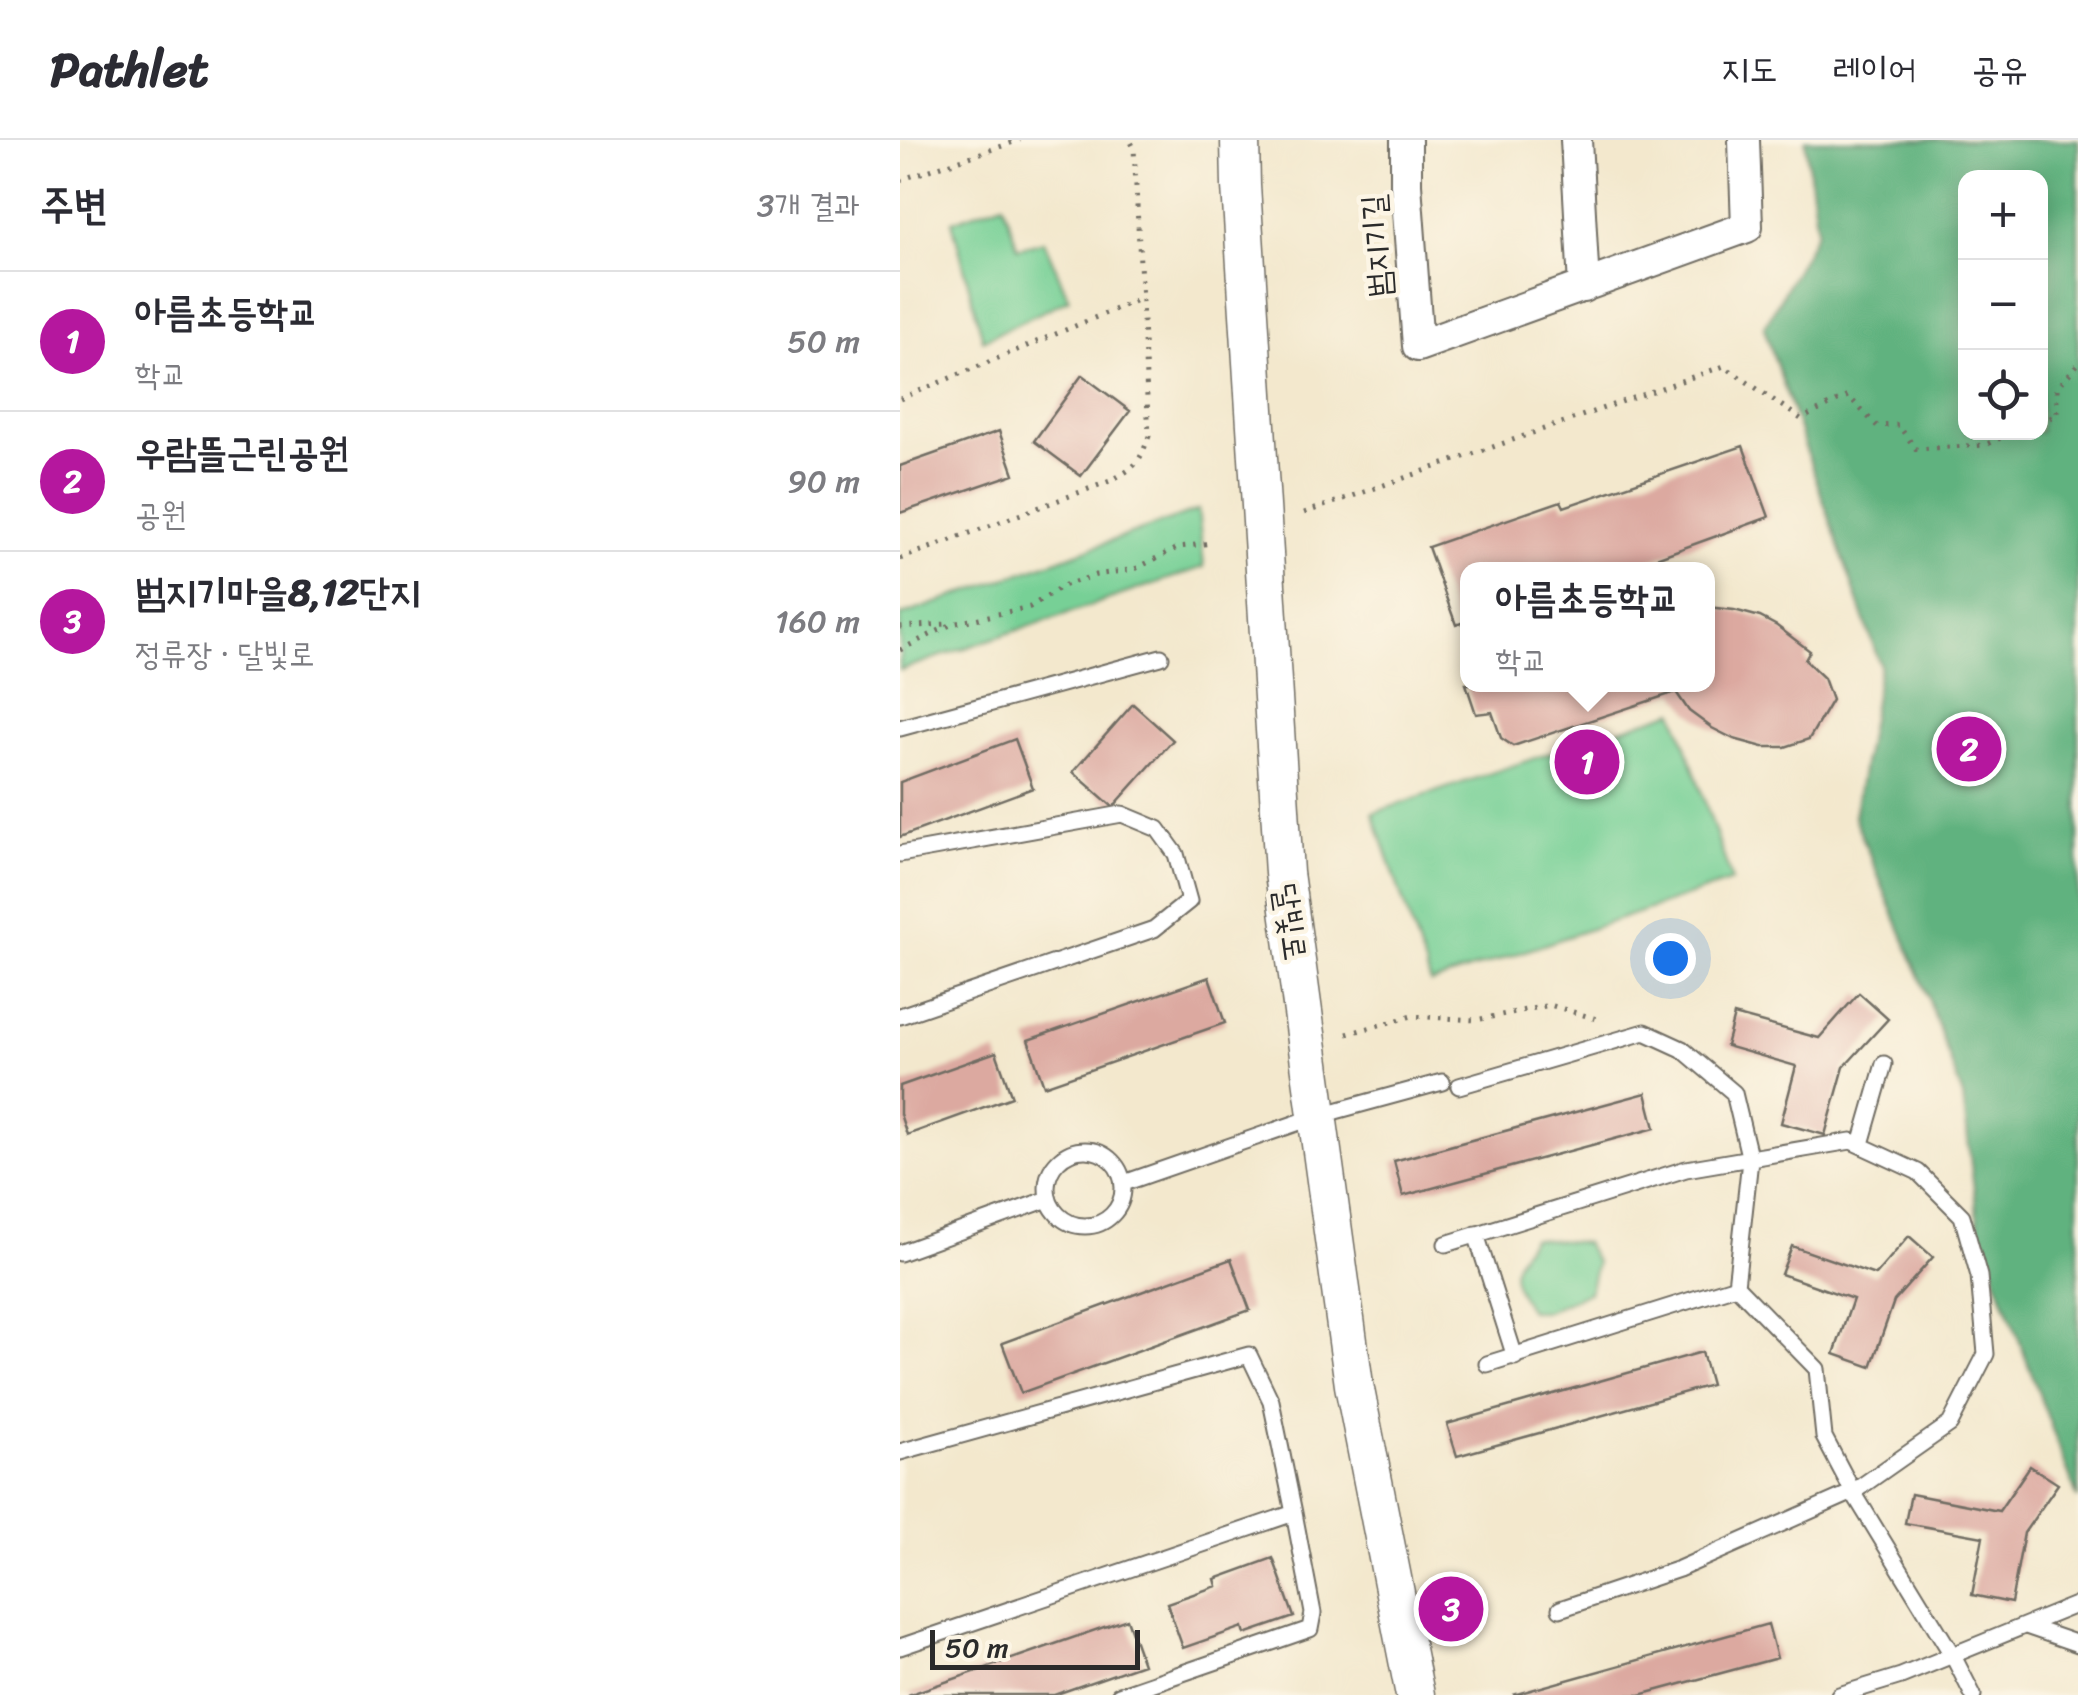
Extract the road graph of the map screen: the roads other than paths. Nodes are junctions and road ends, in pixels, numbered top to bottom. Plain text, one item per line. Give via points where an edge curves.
1 (1240, 140) edge
2 (1406, 140) edge
3 (1576, 140) edge
4 (1744, 140) edge
5 (1584, 287) junction
6 (1160, 658) dead end
7 (900, 728) edge
8 (900, 854) edge
9 (900, 1016) edge
10 (1884, 1064) dead end
11 (1317, 1116) junction
12 (1861, 1144) junction
13 (1750, 1160) junction
14 (1124, 1183) junction
15 (1048, 1199) junction
16 (1476, 1234) junction
17 (1446, 1244) dead end
18 (900, 1253) edge
19 (1736, 1286) junction
20 (1515, 1356) junction
21 (1487, 1364) dead end
22 (900, 1452) edge
23 (1853, 1492) junction
24 (1294, 1512) junction
25 (2078, 1604) edge
26 (1560, 1609) dead end
27 (2026, 1626) junction
28 (2078, 1644) edge
29 (900, 1647) edge
30 (1953, 1656) junction
31 (1900, 1676) junction
32 (1120, 1695) edge
33 (1415, 1695) edge
34 (1839, 1695) edge
35 (1898, 1695) edge
36 (1973, 1695) edge

1 - 11 street, 달빛로 via 1284,873
2 - 5 street, 범지기길 via 1418,346
3 - 5 street
4 - 5 street via 1747,227
6 - 7 lane
8 - 9 lane via 1122,814 1158,829 1176,854 1189,901 1154,929
10 - 12 lane
11 - 13 lane via 1645,1032 1682,1048 1734,1093
11 - 14 lane
11 - 33 street, 달빛로 via 1354,1386
12 - 13 lane
12 - 23 lane via 1918,1172 1962,1216 1979,1276 1986,1354 1950,1424
13 - 16 lane via 1686,1169
13 - 19 lane
14 - 15 lane via 1110,1218 1086,1227 1062,1220
14 - 15 lane via 1102,1153 1077,1151 1056,1164
15 - 18 lane
16 - 17 lane
16 - 20 lane
19 - 20 lane
19 - 23 lane via 1816,1369 1824,1437
20 - 21 lane
22 - 24 lane via 1248,1355 1271,1401
23 - 26 lane via 1679,1570
23 - 30 lane
24 - 29 lane
24 - 32 lane via 1313,1613 1310,1629
25 - 27 lane
27 - 28 lane
27 - 30 lane
30 - 31 lane
30 - 36 lane
31 - 34 lane
31 - 35 lane

